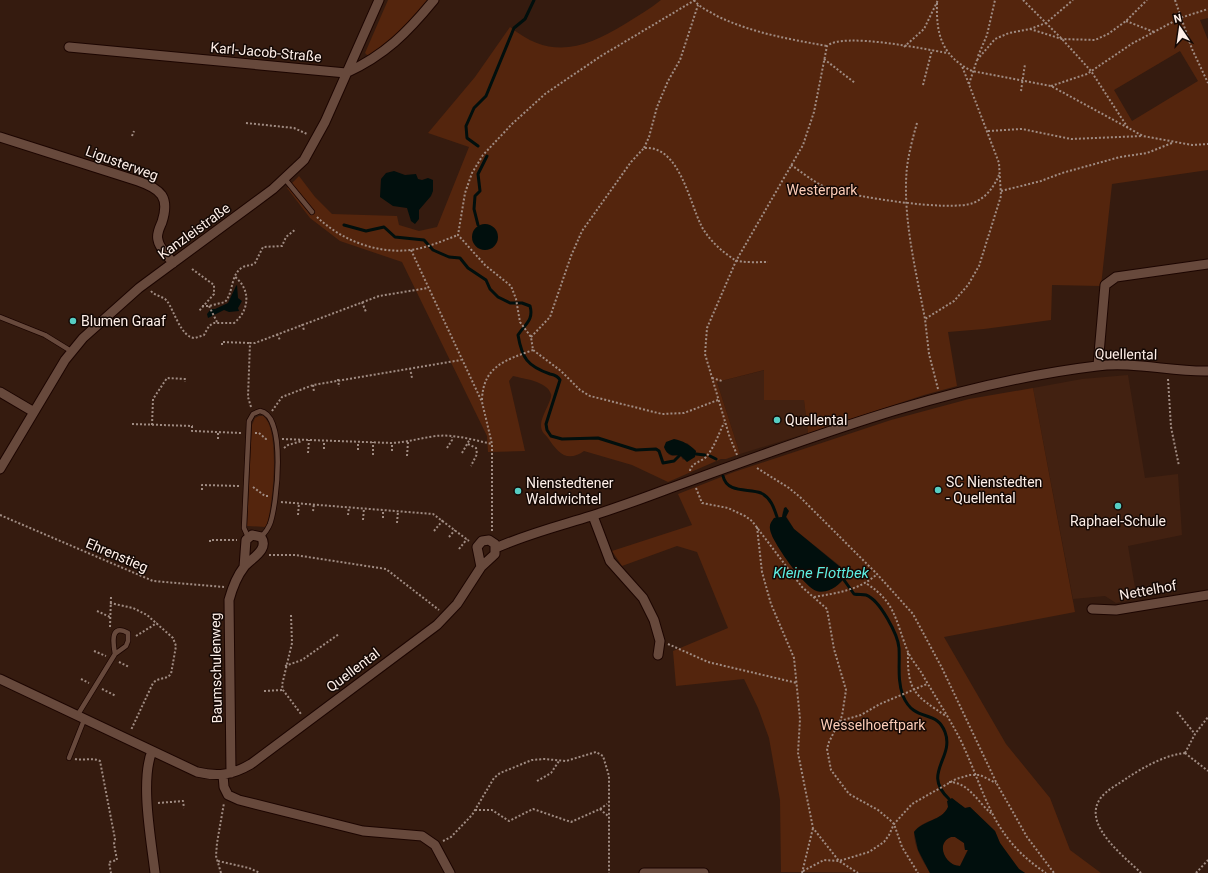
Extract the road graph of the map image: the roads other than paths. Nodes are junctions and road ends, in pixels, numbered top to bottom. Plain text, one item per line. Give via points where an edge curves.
1 (379, 0) edge
2 (434, 0) edge
3 (69, 47) dead end
4 (346, 73) junction
5 (0, 137) edge
6 (285, 179) junction
7 (312, 212) road end
8 (172, 263) junction
9 (1208, 264) edge
10 (0, 317) edge
11 (71, 351) junction
12 (1098, 365) junction
13 (1208, 371) edge
14 (0, 392) edge
15 (34, 412) junction
16 (0, 469) edge
17 (593, 516) junction
18 (261, 537) junction
19 (247, 540) junction
20 (496, 548) junction
21 (244, 567) junction
22 (481, 567) junction
23 (1208, 594) edge
24 (1092, 609) dead end
25 (115, 654) junction
26 (658, 655) dead end
27 (0, 679) edge
28 (81, 718) junction
29 (152, 751) junction
30 (69, 758) road end
31 (227, 774) junction
32 (154, 873) edge
33 (450, 873) edge
34 (644, 873) edge
35 (704, 873) edge

1 - 4 street, Kanzleistraße
2 - 4 street via 390,48
3 - 4 street, Karl-Jacob-Straße
4 - 6 street, Kanzleistraße via 317,138 304,160
5 - 8 street, Ligusterweg via 155,188 163,196 165,206 158,241
6 - 7 lane
6 - 8 street, Kanzleistraße via 227,225
8 - 11 street, Kanzleistraße via 112,311
9 - 12 street via 1116,277 1105,285
10 - 11 lane via 45,335
11 - 15 street, Kanzleistraße
12 - 13 street, Quellental
12 - 17 street, Quellental via 1010,380 940,397 764,454
14 - 15 street
15 - 16 street, Kanzleistraße
17 - 20 street, Quellental via 515,539
17 - 26 street via 610,561 643,598 654,620 660,641
18 - 19 street via 255,535
18 - 19 lane via 270,524 277,439 269,415 260,411 253,414 249,421 244,528
18 - 21 street, Baumschulenweg via 264,541 260,551
19 - 21 street, Baumschulenweg
20 - 22 street, Quellental via 495,554
20 - 22 street via 489,540 479,543 477,552
21 - 31 street, Baumschulenweg via 229,600
22 - 31 street, Quellental via 457,604 437,625 251,764
23 - 24 street, Nettelhof via 1116,610
25 - 25 lane via 126,646 129,637 123,631 114,633
25 - 28 lane
27 - 28 street
28 - 29 street
28 - 30 lane
29 - 31 street via 197,772
29 - 32 street via 147,764
31 - 33 street, Baumschulenweg via 224,787 228,794 239,800 363,830 427,838 435,845
34 - 35 street

